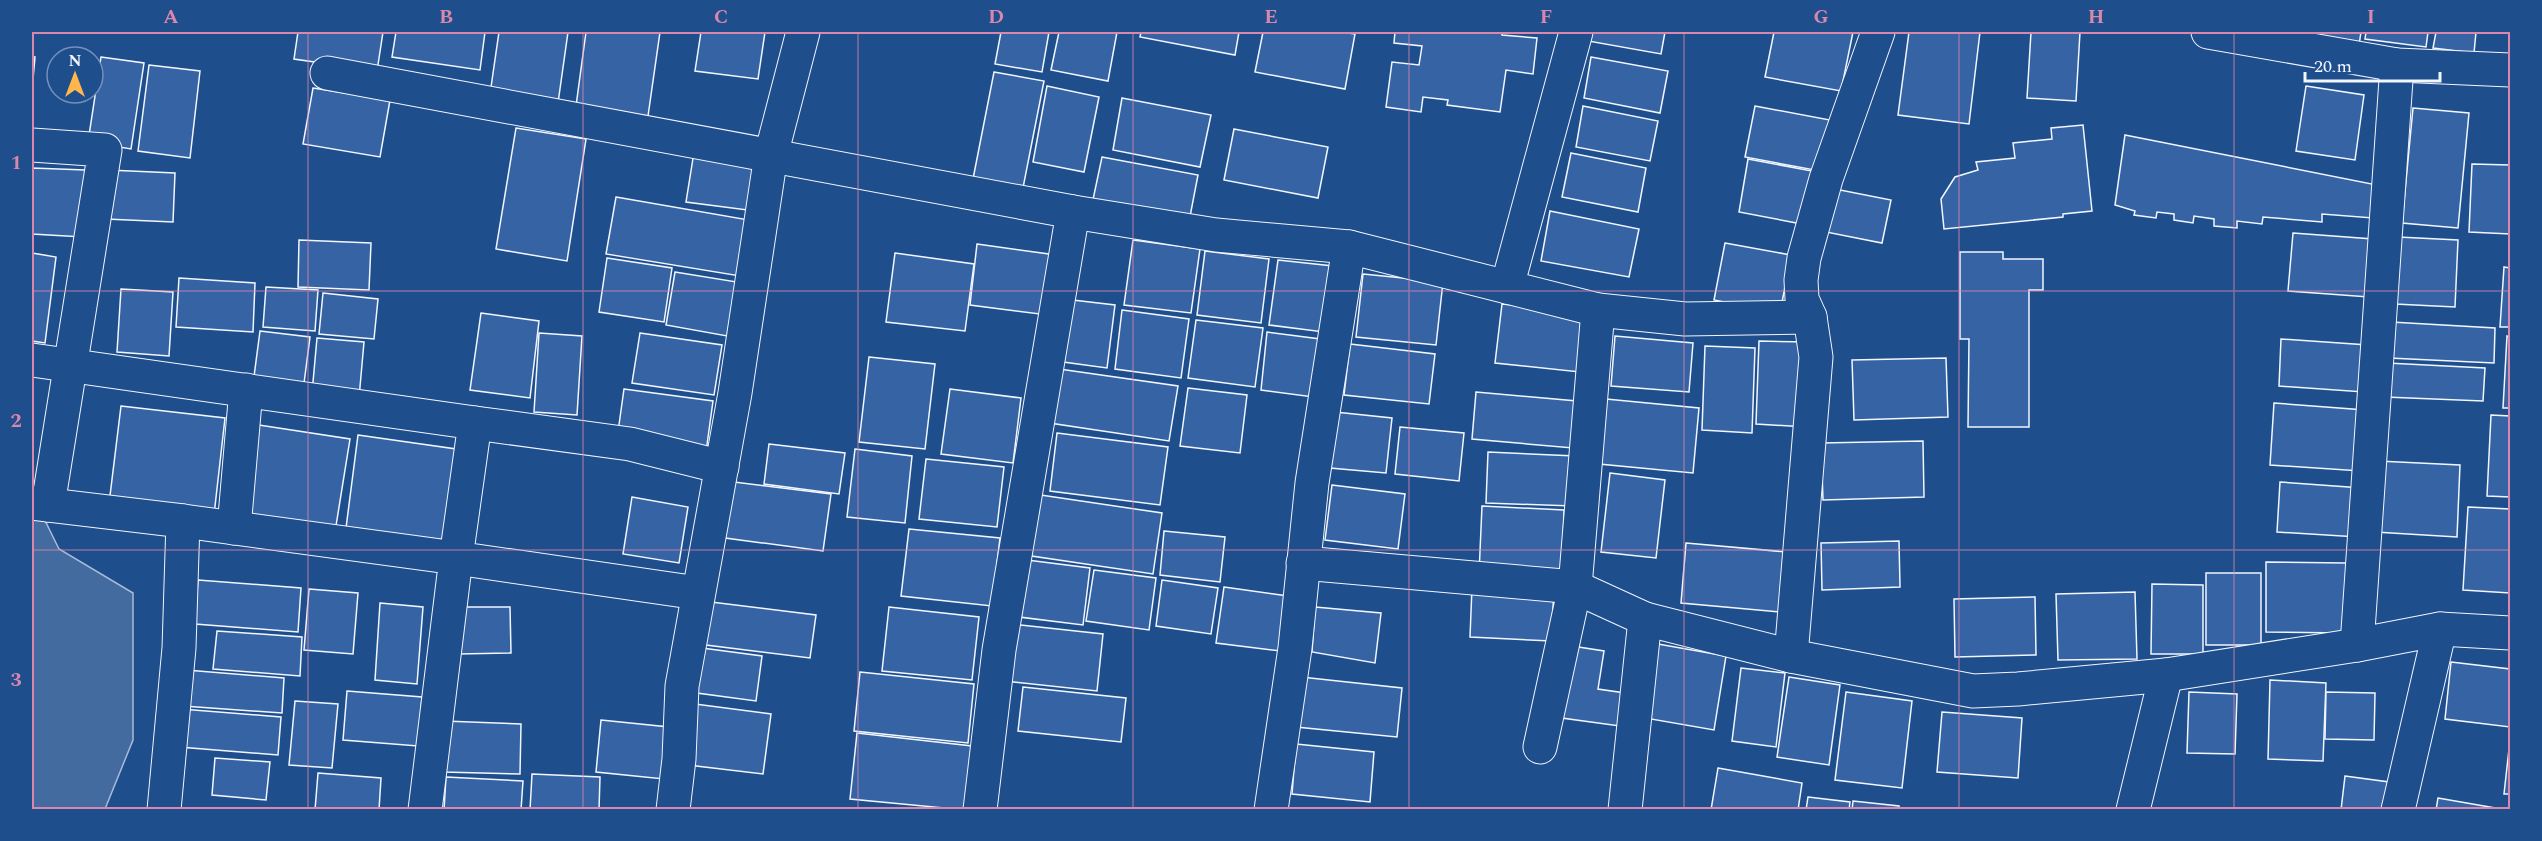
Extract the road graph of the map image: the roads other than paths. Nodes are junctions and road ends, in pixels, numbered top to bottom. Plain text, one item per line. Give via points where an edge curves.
1 (803, 32) edge
2 (1576, 32) edge
3 (1878, 32) edge
4 (2208, 32) edge
5 (2397, 65) junction
6 (2511, 70) edge
7 (327, 73) dead end
8 (32, 145) edge
9 (771, 155) junction
10 (1073, 212) junction
11 (1349, 247) junction
12 (1507, 287) junction
13 (1598, 310) junction
14 (1810, 317) junction
15 (32, 360) edge
16 (72, 366) junction
17 (246, 390) junction
18 (475, 423) junction
19 (722, 467) junction
20 (40, 504) edge
21 (183, 521) junction
22 (234, 528) junction
23 (456, 558) junction
24 (1303, 563) junction
25 (1575, 587) junction
26 (698, 593) junction
27 (1645, 619) junction
28 (2440, 629) junction
29 (2511, 633) edge
30 (2357, 645) junction
31 (1791, 656) junction
32 (2166, 675) junction
33 (1540, 747) dead end
34 (164, 810) edge
35 (425, 810) edge
36 (673, 810) edge
37 (980, 810) edge
38 (1271, 810) edge
39 (1624, 810) edge
40 (2133, 810) edge
41 (2398, 810) edge

1 - 9 street
2 - 12 street
3 - 14 street via 1826,179 1804,258 1802,298
4 - 5 street
5 - 6 street
5 - 30 street
7 - 9 street
8 - 16 street via 105,150
9 - 10 street
9 - 19 street
10 - 11 street via 1216,235
10 - 37 street via 999,650
11 - 12 street
11 - 24 street
12 - 13 street
13 - 14 street via 1685,319
13 - 25 street
14 - 31 street via 1816,357
15 - 16 street
16 - 17 street
16 - 20 street
17 - 18 street
17 - 22 street
18 - 19 street via 630,444
18 - 23 street
19 - 26 street
20 - 21 street
21 - 22 street
21 - 34 street via 179,648
22 - 23 street
23 - 26 street
23 - 35 street
24 - 25 street
24 - 38 street
25 - 27 street
25 - 33 street
26 - 36 street via 682,686
27 - 31 street
27 - 39 street
28 - 29 street
28 - 30 street
28 - 41 street
30 - 32 street
31 - 32 street via 1973,691
32 - 40 street

